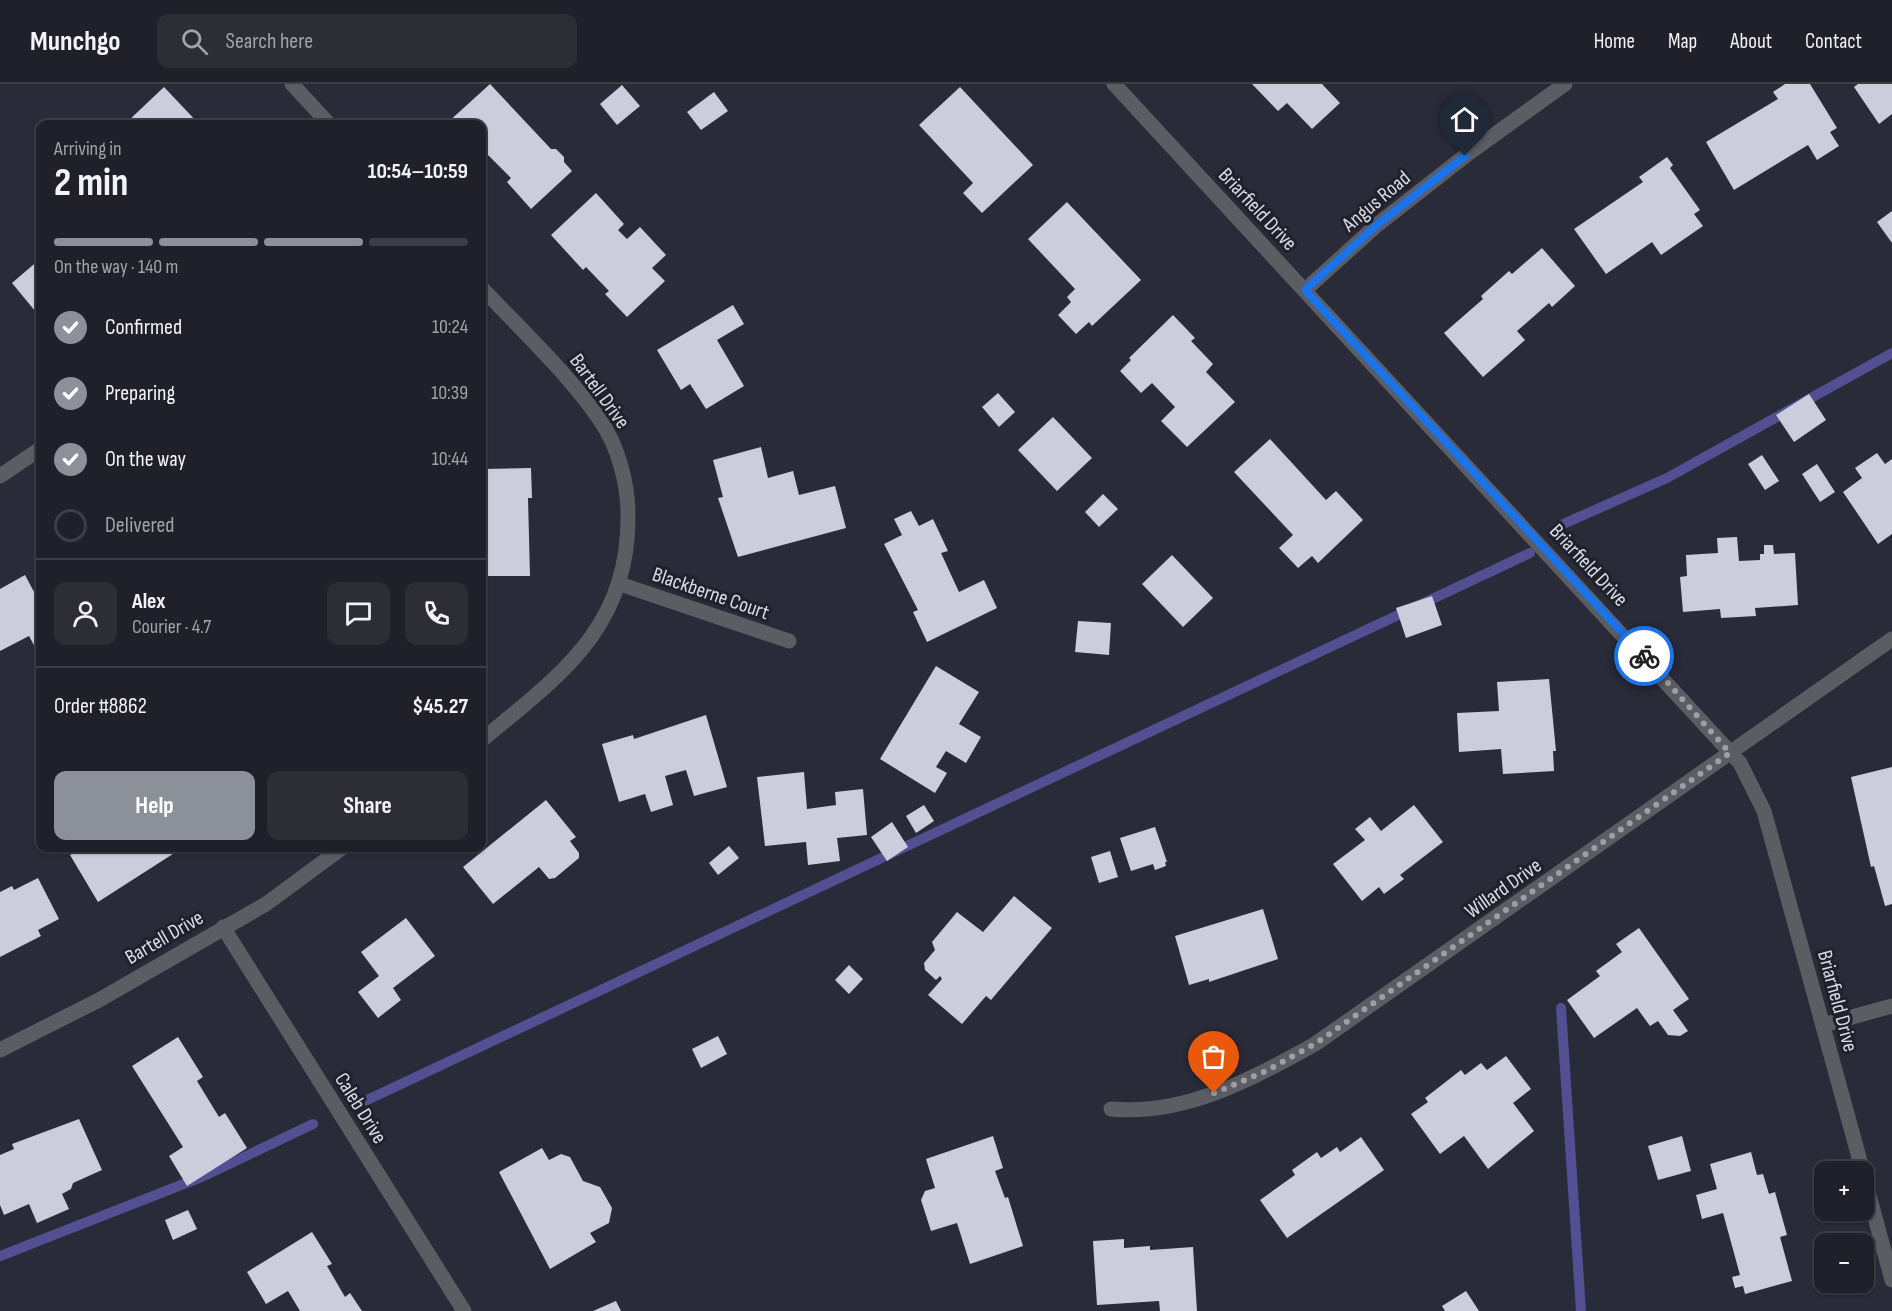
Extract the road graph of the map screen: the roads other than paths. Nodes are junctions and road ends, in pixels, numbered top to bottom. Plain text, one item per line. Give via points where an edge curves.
1 (292, 84) edge
2 (1114, 84) edge
3 (1564, 84) edge
4 (325, 120) edge
5 (1305, 290) junction
6 (486, 292) edge
7 (36, 452) edge
8 (0, 476) edge
9 (620, 584) junction
10 (1892, 639) edge
11 (789, 641) dead end
12 (486, 738) edge
13 (1730, 753) junction
14 (337, 852) edge
15 (223, 927) junction
16 (1892, 1006) edge
17 (1823, 1025) junction
18 (0, 1050) edge
19 (1111, 1108) dead end
20 (1860, 1161) edge
21 (1874, 1213) edge
22 (1892, 1280) edge
23 (464, 1311) edge

1 - 4 street
2 - 5 street, Briarfield Drive
3 - 5 street, Angus Road via 1377,225
5 - 13 street, Briarfield Drive
6 - 9 street, Bartell Drive via 556,364 600,420 616,452 628,498 628,547
7 - 8 street
9 - 11 street, Blackberne Court
9 - 12 street, Bartell Drive via 597,631 550,683
10 - 13 street, Willard Drive
13 - 17 street, Briarfield Drive via 1740,763 1764,811
13 - 19 street, Willard Drive via 1315,1044 1214,1093 1166,1108
14 - 15 street, Bartell Drive via 266,904
15 - 18 street, Bartell Drive via 99,1000
15 - 23 street, Caleb Drive
16 - 17 street
17 - 20 street, Briarfield Drive
21 - 22 street, Briarfield Drive

